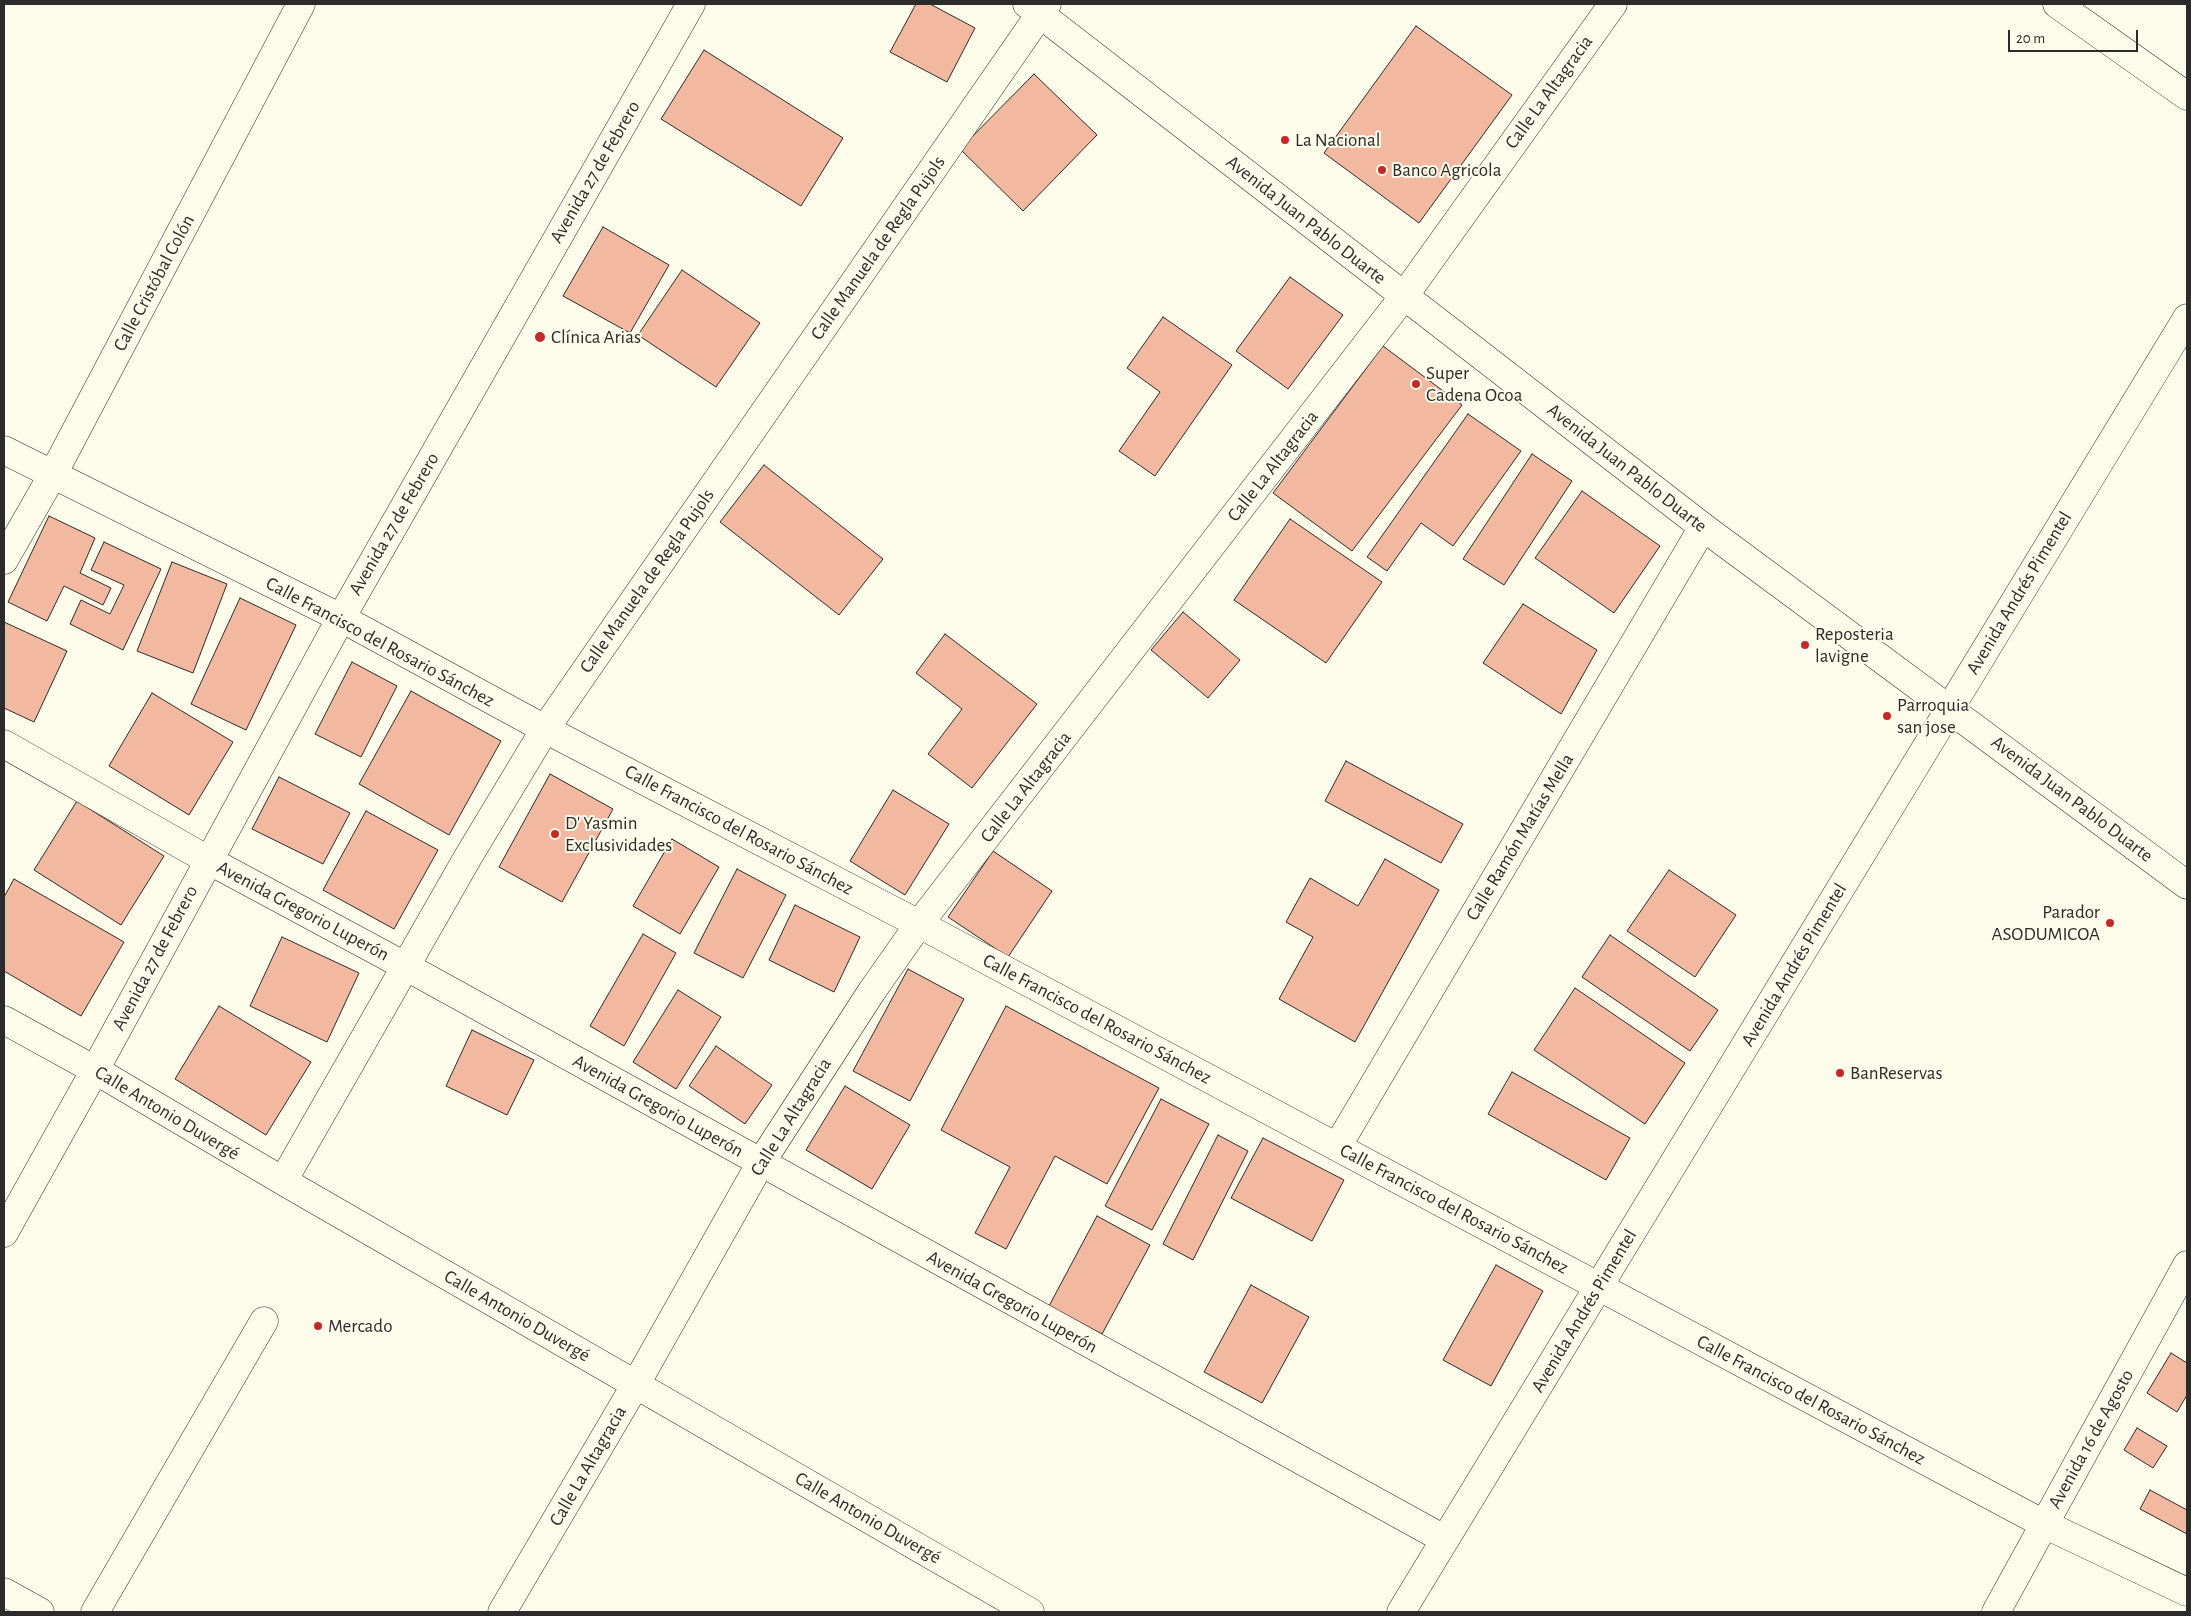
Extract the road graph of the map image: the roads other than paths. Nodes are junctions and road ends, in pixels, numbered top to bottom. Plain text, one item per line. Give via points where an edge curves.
1 (302, 4) edge
2 (691, 4) edge
3 (1613, 4) edge
4 (2058, 4) edge
5 (1038, 7) edge
6 (2187, 96) edge
7 (1404, 296) junction
8 (2187, 318) edge
9 (4, 450) edge
10 (52, 476) junction
11 (1703, 527) junction
12 (4, 560) edge
13 (340, 618) junction
14 (1950, 707) junction
15 (545, 729) junction
16 (4, 744) edge
17 (208, 860) junction
18 (2187, 885) edge
19 (919, 924) junction
20 (405, 966) junction
21 (4, 1020) edge
22 (95, 1070) junction
23 (1337, 1147) junction
24 (760, 1164) junction
25 (283, 1182) junction
26 (4, 1233) edge
27 (2187, 1265) edge
28 (1599, 1287) junction
29 (264, 1321) dead end
30 (636, 1384) junction
31 (2044, 1524) junction
32 (1444, 1540) junction
33 (4, 1592) edge
34 (2187, 1592) edge
35 (40, 1612) edge
36 (95, 1612) edge
37 (502, 1612) edge
38 (1030, 1612) edge
39 (1401, 1612) edge
40 (1996, 1612) edge

1 - 10 street, Calle Cristóbal Colón
2 - 13 street, Avenida 27 de Febrero
3 - 7 street, Calle La Altagracia
4 - 6 street
5 - 7 street, Avenida Juan Pablo Duarte
5 - 15 street, Calle Manuela de Regla Pujols
7 - 11 street, Avenida Juan Pablo Duarte
7 - 19 street, Calle La Altagracia
8 - 14 street, Avenida Andrés Pimentel
9 - 10 street, Calle Francisco del Rosario Sánchez
10 - 12 street, Calle Cristóbal Colón
10 - 13 street, Calle Francisco del Rosario Sánchez
11 - 14 street, Avenida Juan Pablo Duarte
11 - 23 street, Calle Ramón Matías Mella
13 - 15 street, Calle Francisco del Rosario Sánchez
13 - 17 street, Avenida 27 de Febrero
14 - 18 street, Avenida Juan Pablo Duarte
14 - 28 street, Avenida Andrés Pimentel
15 - 19 street, Calle Francisco del Rosario Sánchez
15 - 20 street, Calle Manuela de Regla Pujols
16 - 17 street, Avenida Gregorio Luperón
17 - 20 street, Avenida Gregorio Luperón
17 - 22 street, Avenida 27 de Febrero
19 - 23 street, Calle Francisco del Rosario Sánchez
19 - 24 street, Calle La Altagracia
20 - 24 street, Avenida Gregorio Luperón
20 - 25 street, Calle Manuela de Regla Pujols
21 - 22 street, Calle Antonio Duvergé
22 - 25 street, Calle Antonio Duvergé
22 - 26 street, Avenida 27 de Febrero
23 - 28 street, Calle Francisco del Rosario Sánchez
24 - 30 street, Calle La Altagracia
24 - 32 street, Avenida Gregorio Luperón
25 - 30 street, Calle Antonio Duvergé
27 - 31 street, Avenida 16 de Agosto
28 - 31 street, Calle Francisco del Rosario Sánchez
28 - 32 street, Avenida Andrés Pimentel
29 - 36 street
30 - 37 street, Calle La Altagracia
30 - 38 street, Calle Antonio Duvergé
31 - 34 street, Calle Francisco del Rosario Sánchez
31 - 40 street, Avenida 16 de Agosto
32 - 39 street, Avenida Andrés Pimentel
33 - 35 street

